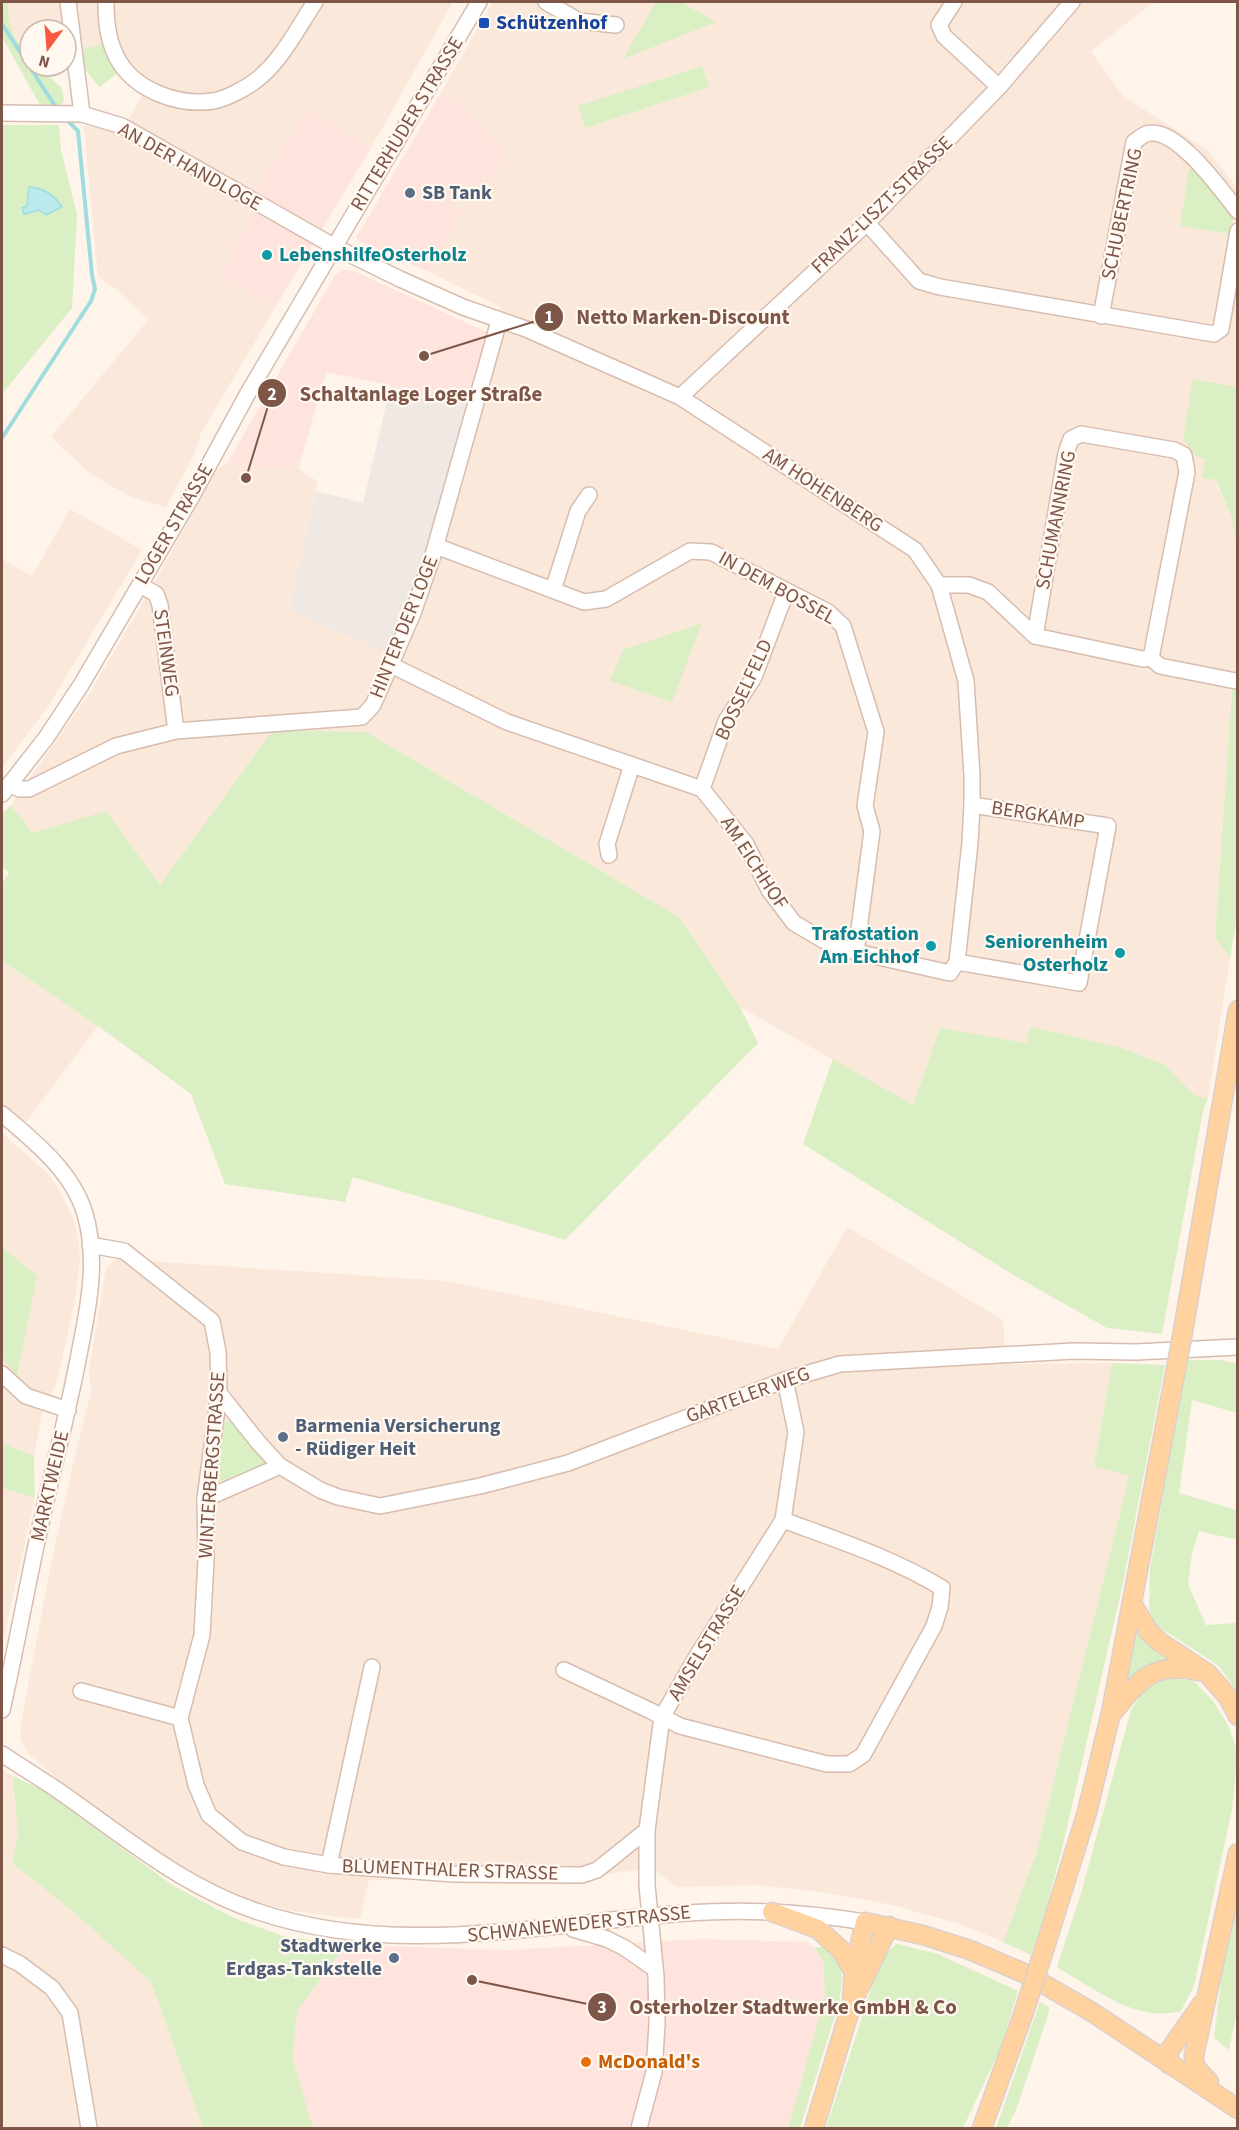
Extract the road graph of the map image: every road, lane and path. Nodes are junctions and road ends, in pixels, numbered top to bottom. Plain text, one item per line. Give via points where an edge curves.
1 (68, 2) edge
2 (106, 2) edge
3 (315, 2) edge
4 (479, 2) edge
5 (546, 2) edge
6 (954, 2) edge
7 (1072, 2) edge
8 (616, 25) dead end
9 (999, 87) junction
10 (2, 113) edge
11 (78, 114) junction
12 (1238, 211) edge
13 (867, 223) junction
14 (1238, 231) edge
15 (335, 247) junction
16 (1101, 316) junction
17 (499, 321) junction
18 (680, 397) junction
19 (589, 495) dead end
20 (436, 546) junction
21 (140, 585) junction
22 (939, 585) junction
23 (553, 590) junction
24 (786, 592) junction
25 (1035, 636) junction
26 (1151, 658) junction
27 (391, 665) junction
28 (1236, 681) dead end
29 (176, 731) junction
30 (632, 765) junction
31 (6, 789) edge
32 (702, 789) junction
33 (972, 805) junction
34 (609, 855) dead end
35 (856, 952) junction
36 (953, 968) junction
37 (1238, 1010) edge
38 (2, 1114) edge
39 (90, 1245) junction
40 (1237, 1347) edge
41 (2, 1374) edge
42 (785, 1380) junction
43 (219, 1393) junction
44 (68, 1410) junction
45 (280, 1466) junction
46 (205, 1499) junction
47 (783, 1520) junction
48 (1133, 1605) junction
49 (372, 1667) dead end
50 (564, 1670) dead end
51 (1207, 1673) junction
52 (81, 1691) dead end
53 (2, 1710) edge
54 (1111, 1713) junction
55 (1238, 1716) edge
56 (180, 1718) junction
57 (662, 1718) junction
58 (2, 1754) edge
59 (647, 1830) junction
60 (1238, 1853) edge
61 (329, 1865) junction
62 (772, 1912) junction
63 (649, 1916) junction
64 (865, 1922) junction
65 (564, 1926) junction
66 (889, 1926) junction
67 (2, 1955) edge
68 (655, 1969) junction
69 (854, 1972) junction
70 (1206, 1998) junction
71 (852, 2003) junction
72 (1175, 2042) junction
73 (1142, 2046) junction
74 (1194, 2055) junction
75 (1169, 2064) junction
76 (1238, 2108) edge
77 (89, 2128) edge
78 (639, 2128) edge
79 (814, 2128) edge
80 (982, 2128) edge

1 - 11 street
2 - 3 street via 106,24 121,64 148,89 194,102 215,101 254,82 278,58
4 - 15 street, RITTERHUDER STRASSE
5 - 8 street via 579,21
6 - 9 street via 939,26 944,36
7 - 9 street, FRANZ-LISZT-STRASSE
9 - 13 street, FRANZ-LISZT-STRASSE
10 - 11 street, AN DER HANDLOGE
11 - 15 street, AN DER HANDLOGE via 122,126
12 - 16 street, SCHUBERTRING via 1200,164 1166,135 1148,133 1134,141
13 - 16 street via 919,281
13 - 18 street, FRANZ-LISZT-STRASSE
14 - 16 street via 1221,329 1214,334
15 - 17 street, AM HOHENBERG
15 - 21 street, LOGER STRASSE
17 - 18 street, AM HOHENBERG via 526,329
17 - 20 street, HINTER DER LOGE
18 - 22 street, AM HOHENBERG via 915,550
19 - 23 street via 578,511
20 - 23 street, IN DEM BOSSEL
20 - 27 street, HINTER DER LOGE
21 - 29 street, STEINWEG via 156,594 160,605
21 - 31 street, LOGER STRASSE via 81,685
22 - 25 street via 969,585 987,592
22 - 33 street, AM HOHENBERG via 966,681
23 - 24 street, IN DEM BOSSEL via 585,602 606,599 690,551 711,552
24 - 32 street, BOSSELFELD via 754,677 726,721
24 - 35 street, IN DEM BOSSEL via 828,612 843,626 876,732 865,806 872,831
25 - 26 street
25 - 26 street, SCHUMANNRING via 1071,439 1081,434 1174,450 1184,455 1187,472
26 - 28 street via 1160,666
27 - 29 street, HINTER DER LOGE via 373,705 362,717
27 - 30 street via 507,722
29 - 31 street, HINTER DER LOGE via 116,746 29,789
30 - 32 street
30 - 34 street via 607,844
32 - 35 street, AM EICHHOF via 746,844 769,890 794,923 823,940
33 - 36 street, AM HOHENBERG
33 - 36 street, BERGKAMP via 1108,826 1079,984
35 - 36 street, AM EICHHOF
37 - 48 main road, bridge
38 - 39 street, MARKTWEIDE via 59,1167 76,1192 86,1214
39 - 43 street, WINTERBERGSTRASSE via 124,1251 212,1321
39 - 44 street, MARKTWEIDE via 89,1305
40 - 42 street, GARTELER WEG via 840,1364
41 - 44 street via 26,1396
42 - 45 street, GARTELER WEG via 568,1463 390,1505 338,1497
42 - 47 street, AMSELSTRASSE via 796,1432
43 - 45 street, GARTELER WEG
43 - 46 street, WINTERBERGSTRASSE
44 - 53 street, MARKTWEIDE
45 - 46 street
46 - 56 street, WINTERBERGSTRASSE via 202,1635
47 - 57 street, AMSELSTRASSE
47 - 57 street via 877,1556 942,1588 934,1626 863,1755 849,1764 827,1764
48 - 51 main road via 1149,1632
48 - 54 main road
49 - 61 street
50 - 57 street
51 - 54 main road via 1183,1667 1149,1674
51 - 55 main road
52 - 56 street
54 - 80 main road, bridge via 1087,1812 1024,2012
56 - 61 street, BLUMENTHALER STRASSE via 196,1785 209,1815 242,1842 284,1857
57 - 59 street, AMSELSTRASSE
58 - 65 street, SCHWANEWEDER STRASSE via 151,1858 216,1896 259,1912 309,1926 371,1934 457,1936
59 - 61 street, BLUMENTHALER STRASSE via 597,1870 582,1875 454,1874
59 - 63 street, AMSELSTRASSE
60 - 70 main road
62 - 63 street, SCHWANEWEDER STRASSE
62 - 64 street, SCHWANEWEDER STRASSE via 821,1914
62 - 69 main road via 819,1929 842,1951
63 - 65 street, SCHWANEWEDER STRASSE
63 - 68 street, AMSELSTRASSE
64 - 66 main road, SCHWANEWEDER STRASSE
64 - 69 main road
65 - 68 street via 607,1939
66 - 71 main road
66 - 73 main road, SCHWANEWEDER STRASSE via 970,1950 1026,1974
67 - 77 street via 52,1988 70,2013
68 - 78 street, AMSELSTRASSE via 654,2072
69 - 71 main road
70 - 72 main road
70 - 74 main road
71 - 79 main road
72 - 73 main road
72 - 75 main road via 1169,2051
73 - 75 main road, SCHWANEWEDER STRASSE
74 - 75 main road
74 - 76 main road via 1194,2066
75 - 76 main road, SCHWANEWEDER STRASSE

